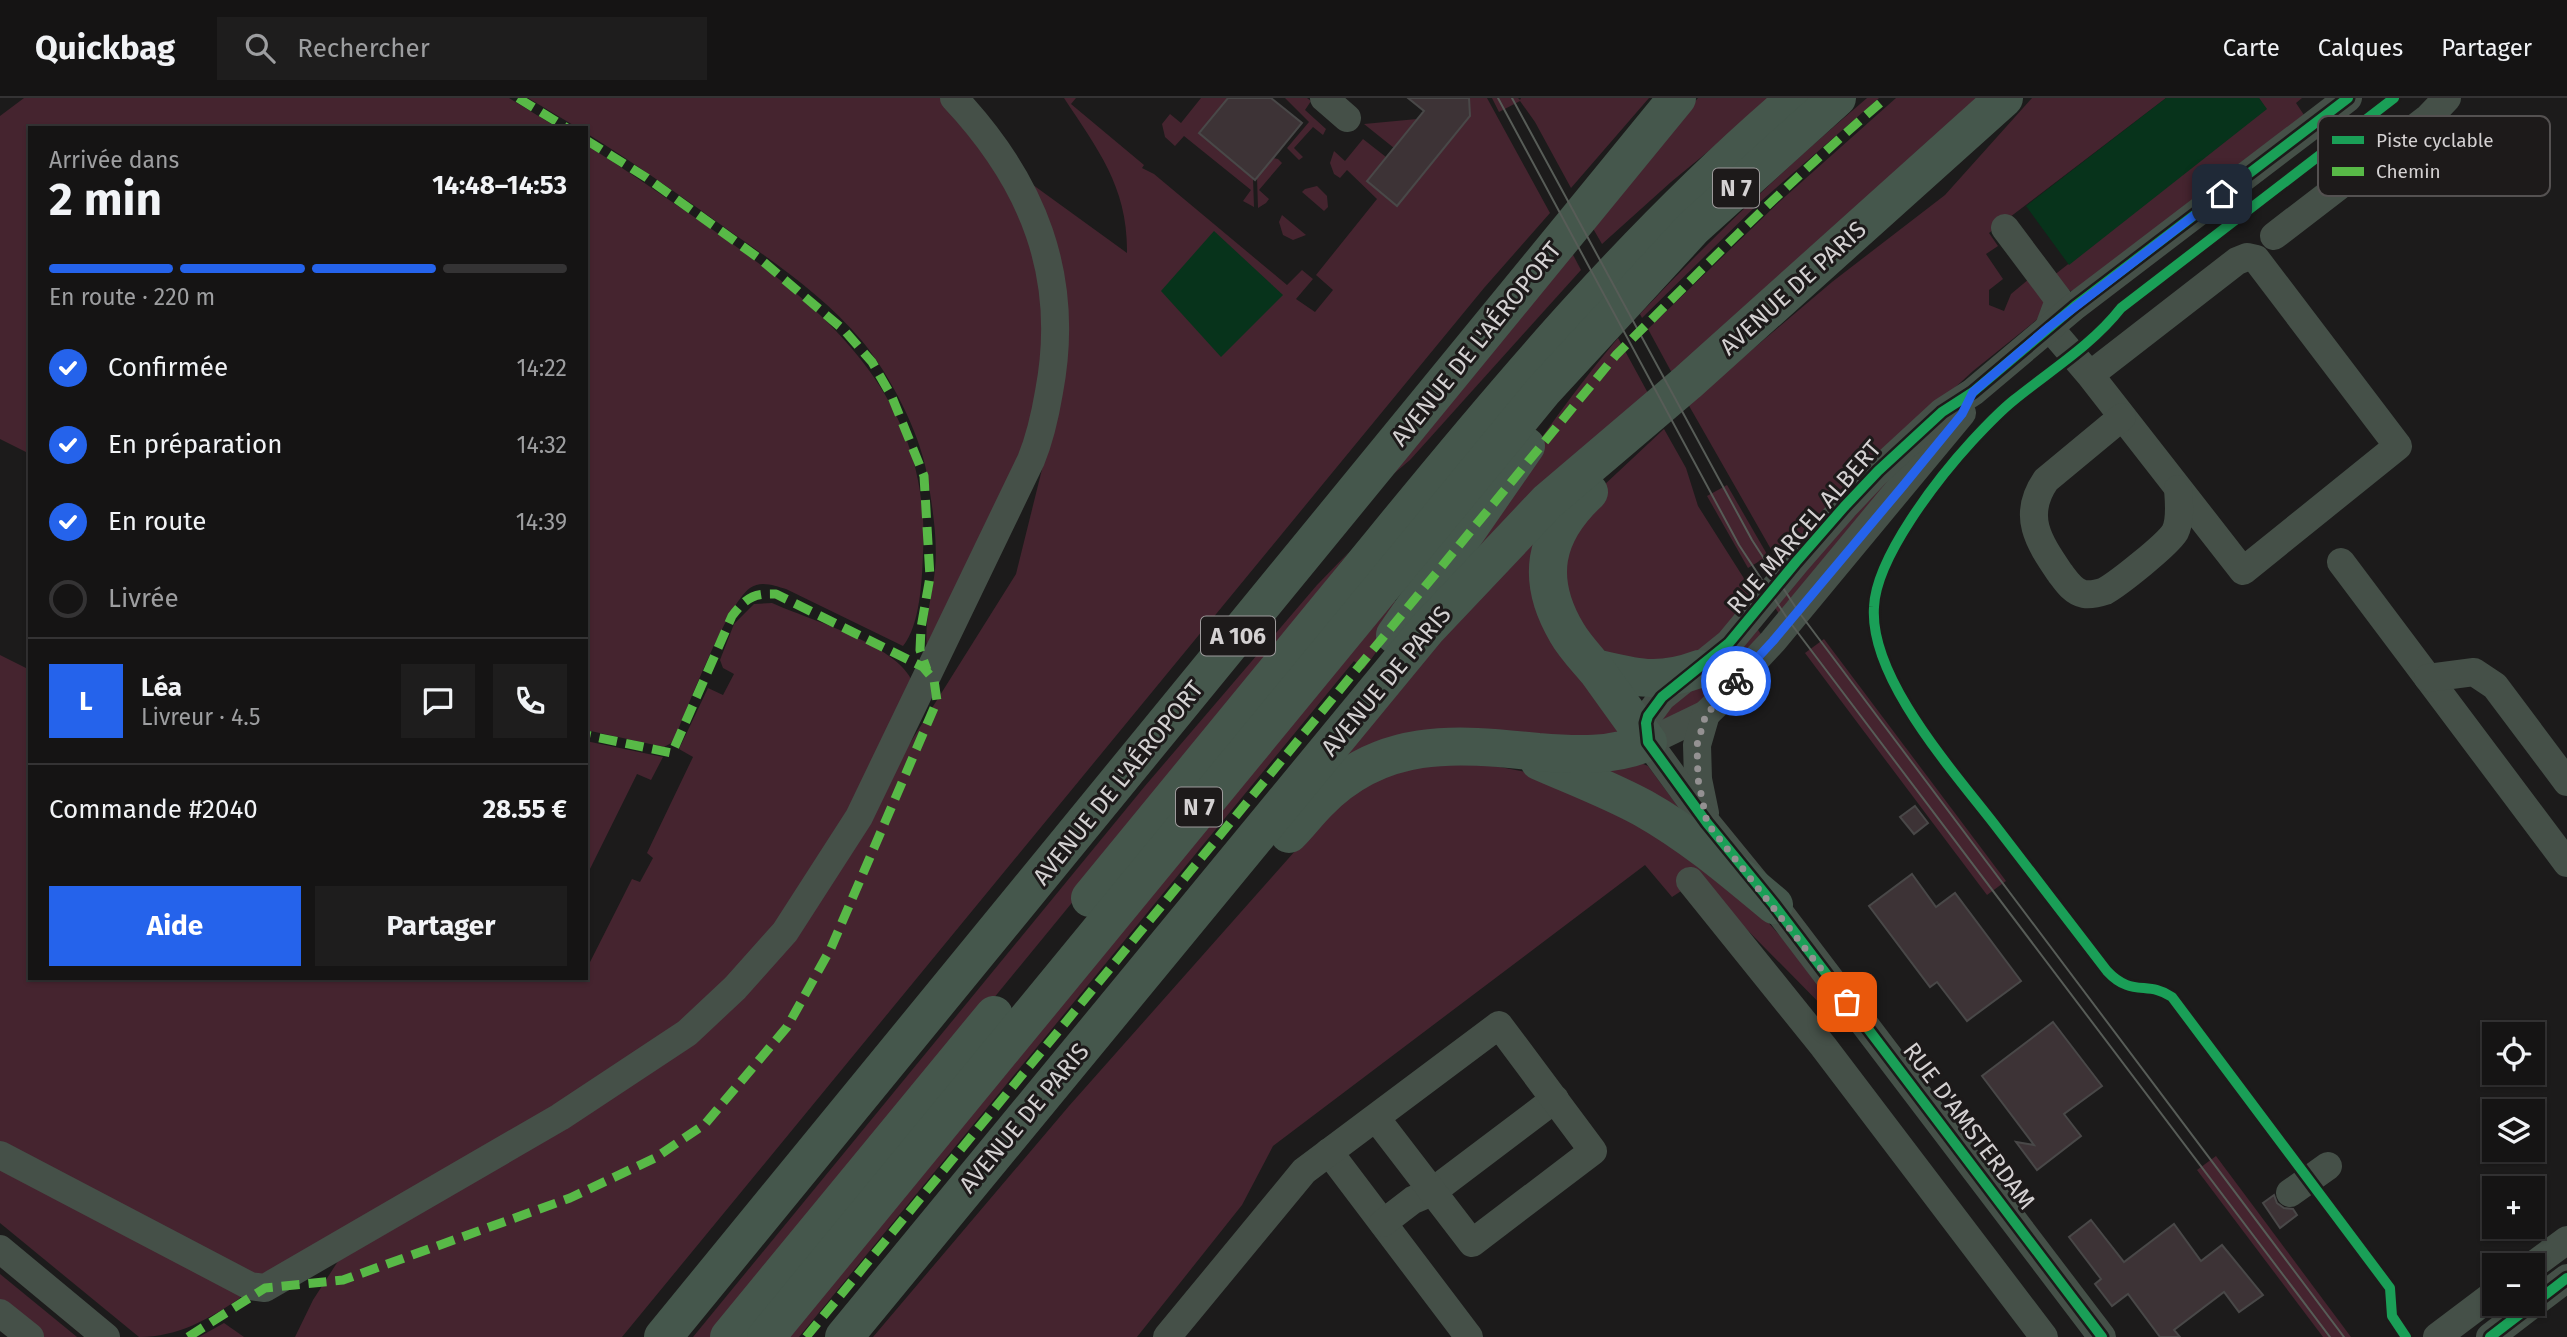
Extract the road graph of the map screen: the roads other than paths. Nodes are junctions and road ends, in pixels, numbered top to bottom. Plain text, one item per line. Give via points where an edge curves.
1 (954, 98) edge
2 (1324, 98) edge
3 (1677, 98) edge
4 (1796, 98) edge
5 (1837, 98) edge
6 (2004, 98) edge
7 (2348, 98) edge
8 (2447, 98) edge
9 (2324, 116) edge
10 (2430, 116) edge
11 (1347, 118) dead end
12 (2318, 121) edge
13 (2326, 196) edge
14 (2005, 228) dead end
15 (2274, 236) dead end
16 (1640, 284) junction
17 (1582, 305) junction
18 (2049, 327) junction
19 (2090, 375) junction
20 (1688, 382) junction
21 (1973, 392) junction
22 (2122, 417) junction
23 (2178, 489) junction
24 (2342, 562) dead end
25 (1595, 668) junction
26 (1699, 669) junction
27 (2428, 678) junction
28 (1706, 714) junction
29 (1648, 741) junction
30 (1511, 749) junction
31 (2567, 782) edge
32 (1707, 823) junction
33 (1065, 849) junction
34 (2567, 863) edge
35 (1690, 881) dead end
36 (1774, 905) junction
37 (1178, 931) junction
38 (1874, 1037) junction
39 (1836, 1064) junction
40 (1555, 1099) junction
41 (1376, 1118) junction
42 (1329, 1152) junction
43 (0, 1154) edge
44 (2329, 1166) dead end
45 (1432, 1192) junction
46 (2290, 1193) dead end
47 (1383, 1223) junction
48 (2567, 1241) edge
49 (0, 1249) edge
50 (2545, 1257) edge
51 (2567, 1278) edge
52 (2482, 1303) edge
53 (2079, 1306) junction
54 (0, 1313) edge
55 (2043, 1336) edge
56 (30, 1337) edge
57 (106, 1337) edge
58 (663, 1337) edge
59 (729, 1337) edge
60 (766, 1337) edge
61 (844, 1337) edge
62 (1167, 1337) edge
63 (1469, 1337) edge
64 (2102, 1337) edge
65 (2437, 1337) edge
66 (2490, 1337) edge

1 - 43 street via 1013,173 1042,238 1055,346 1040,437 859,817 785,932 735,988 687,1033 560,1117 265,1288 250,1286
2 - 11 street
3 - 33 highway, AVENUE DE L'AÉROPORT / A 106
4 - 17 highway, N 7 via 1689,195
5 - 16 highway, N 7 via 1693,228
6 - 20 highway, AVENUE DE PARIS
7 - 9 street, RUE MARCEL ALBERT
8 - 10 street
12 - 18 street, RUE MARCEL ALBERT
13 - 15 street
14 - 18 street via 2059,300
16 - 37 highway via 1604,346 1567,389 1395,634 1195,883 1183,905
16 - 60 highway, N 7 via 1427,530
17 - 33 highway via 1560,314 1532,336 1268,630 1100,829
17 - 59 highway, N 7
18 - 19 street
18 - 21 street, RUE MARCEL ALBERT
19 - 22 street
19 - 23 street via 2236,261 2256,259 2398,446 2243,571
20 - 25 highway via 1652,434 1570,509 1556,531 1548,578 1554,607 1567,634
20 - 37 highway, AVENUE DE PARIS via 1547,502 1427,629
21 - 26 street, RUE MARCEL ALBERT via 1941,412 1878,471 1729,643
21 - 28 street, RUE MARCEL ALBERT via 1962,414 1903,486
22 - 23 street
22 - 23 street via 2038,491 2035,528 2068,584 2084,594 2104,591 2163,545 2176,530
24 - 27 street
25 - 26 highway via 1650,679
25 - 29 highway
26 - 29 street, RUE MARCEL ALBERT via 1662,697 1648,716
27 - 31 street via 2474,672 2495,686
27 - 34 street
28 - 29 street, RUE MARCEL ALBERT
28 - 32 street, RUE D'AMSTERDAM via 1697,745
29 - 30 highway via 1601,754
29 - 32 street, RUE D'AMSTERDAM
30 - 36 highway via 1652,813 1716,855
30 - 37 highway via 1426,747 1390,754 1363,767 1318,801 1213,917
32 - 36 street, RUE D'AMSTERDAM
33 - 58 highway, AVENUE DE L'AÉROPORT
35 - 39 street
36 - 38 street, RUE D'AMSTERDAM
37 - 61 highway, AVENUE DE PARIS
38 - 39 street
38 - 53 street, RUE D'AMSTERDAM
39 - 55 street
40 - 41 street via 1499,1025
40 - 45 street
40 - 45 street via 1592,1151 1513,1212 1472,1243
41 - 42 street
41 - 45 street
42 - 47 street
42 - 62 street via 1304,1171
44 - 46 street
45 - 47 street
47 - 63 street
48 - 50 street
49 - 57 street
51 - 66 street
52 - 65 street
53 - 55 street
53 - 64 street, RUE D'AMSTERDAM
54 - 56 street

